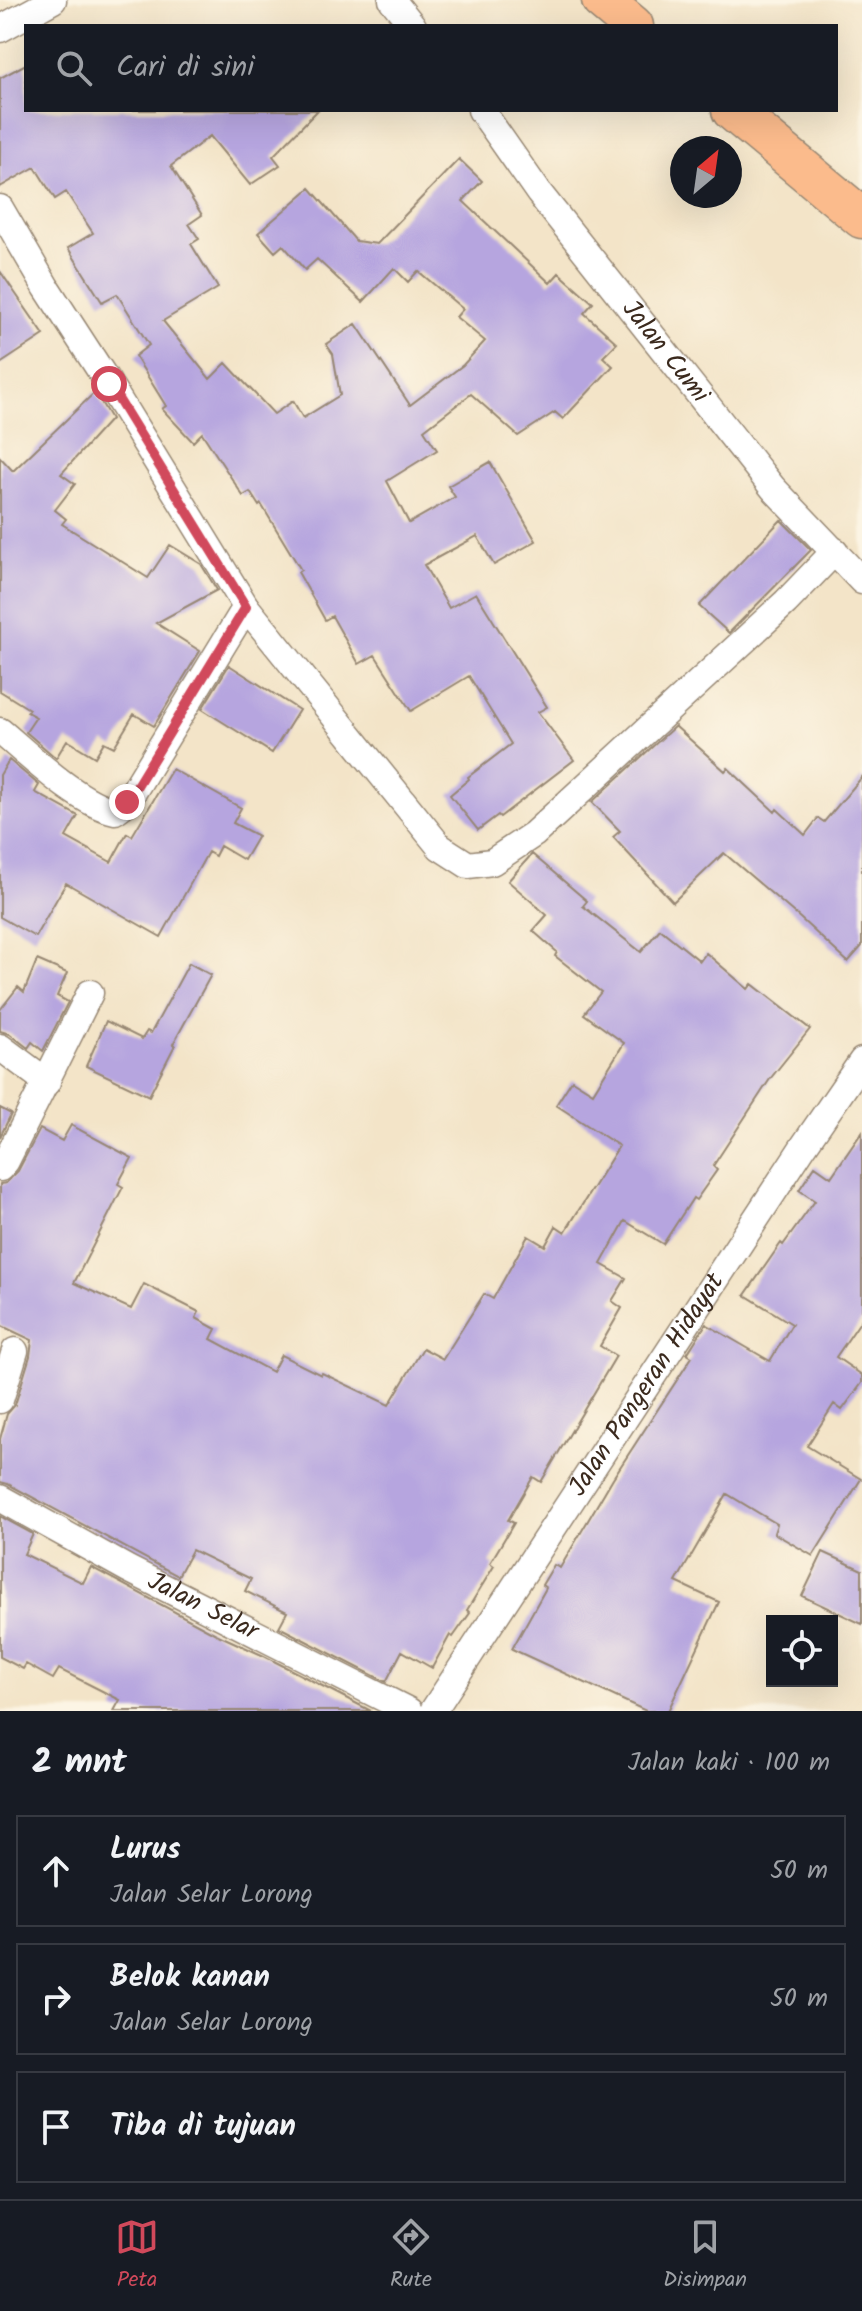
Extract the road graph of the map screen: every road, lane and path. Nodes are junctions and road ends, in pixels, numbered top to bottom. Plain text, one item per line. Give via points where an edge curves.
1 (53, 0) edge
2 (392, 0) edge
3 (602, 0) edge
4 (411, 24) edge
5 (631, 24) edge
6 (0, 29) edge
7 (482, 112) edge
8 (734, 112) edge
9 (0, 208) edge
10 (862, 218) edge
11 (835, 551) junction
12 (862, 581) edge
13 (246, 607) junction
14 (0, 731) edge
15 (90, 993) dead end
16 (0, 1047) edge
17 (862, 1061) edge
18 (47, 1082) junction
19 (0, 1168) edge
20 (15, 1351) dead end
21 (0, 1400) edge
22 (0, 1498) edge
23 (409, 1711) edge
24 (433, 1711) edge

1 - 6 street
2 - 4 street
3 - 5 main road
7 - 11 street, Jalan Cumi via 539,193 773,488
8 - 10 main road
9 - 13 street
11 - 12 street, Jalan Cumi
11 - 13 street via 534,834 492,862 468,865 440,847
13 - 14 street via 127,802 115,811 101,808 55,777
15 - 18 street
16 - 18 street
17 - 24 street, Jalan Pangeran Hidayat
18 - 19 street
20 - 21 street
22 - 23 street, Jalan Selar

